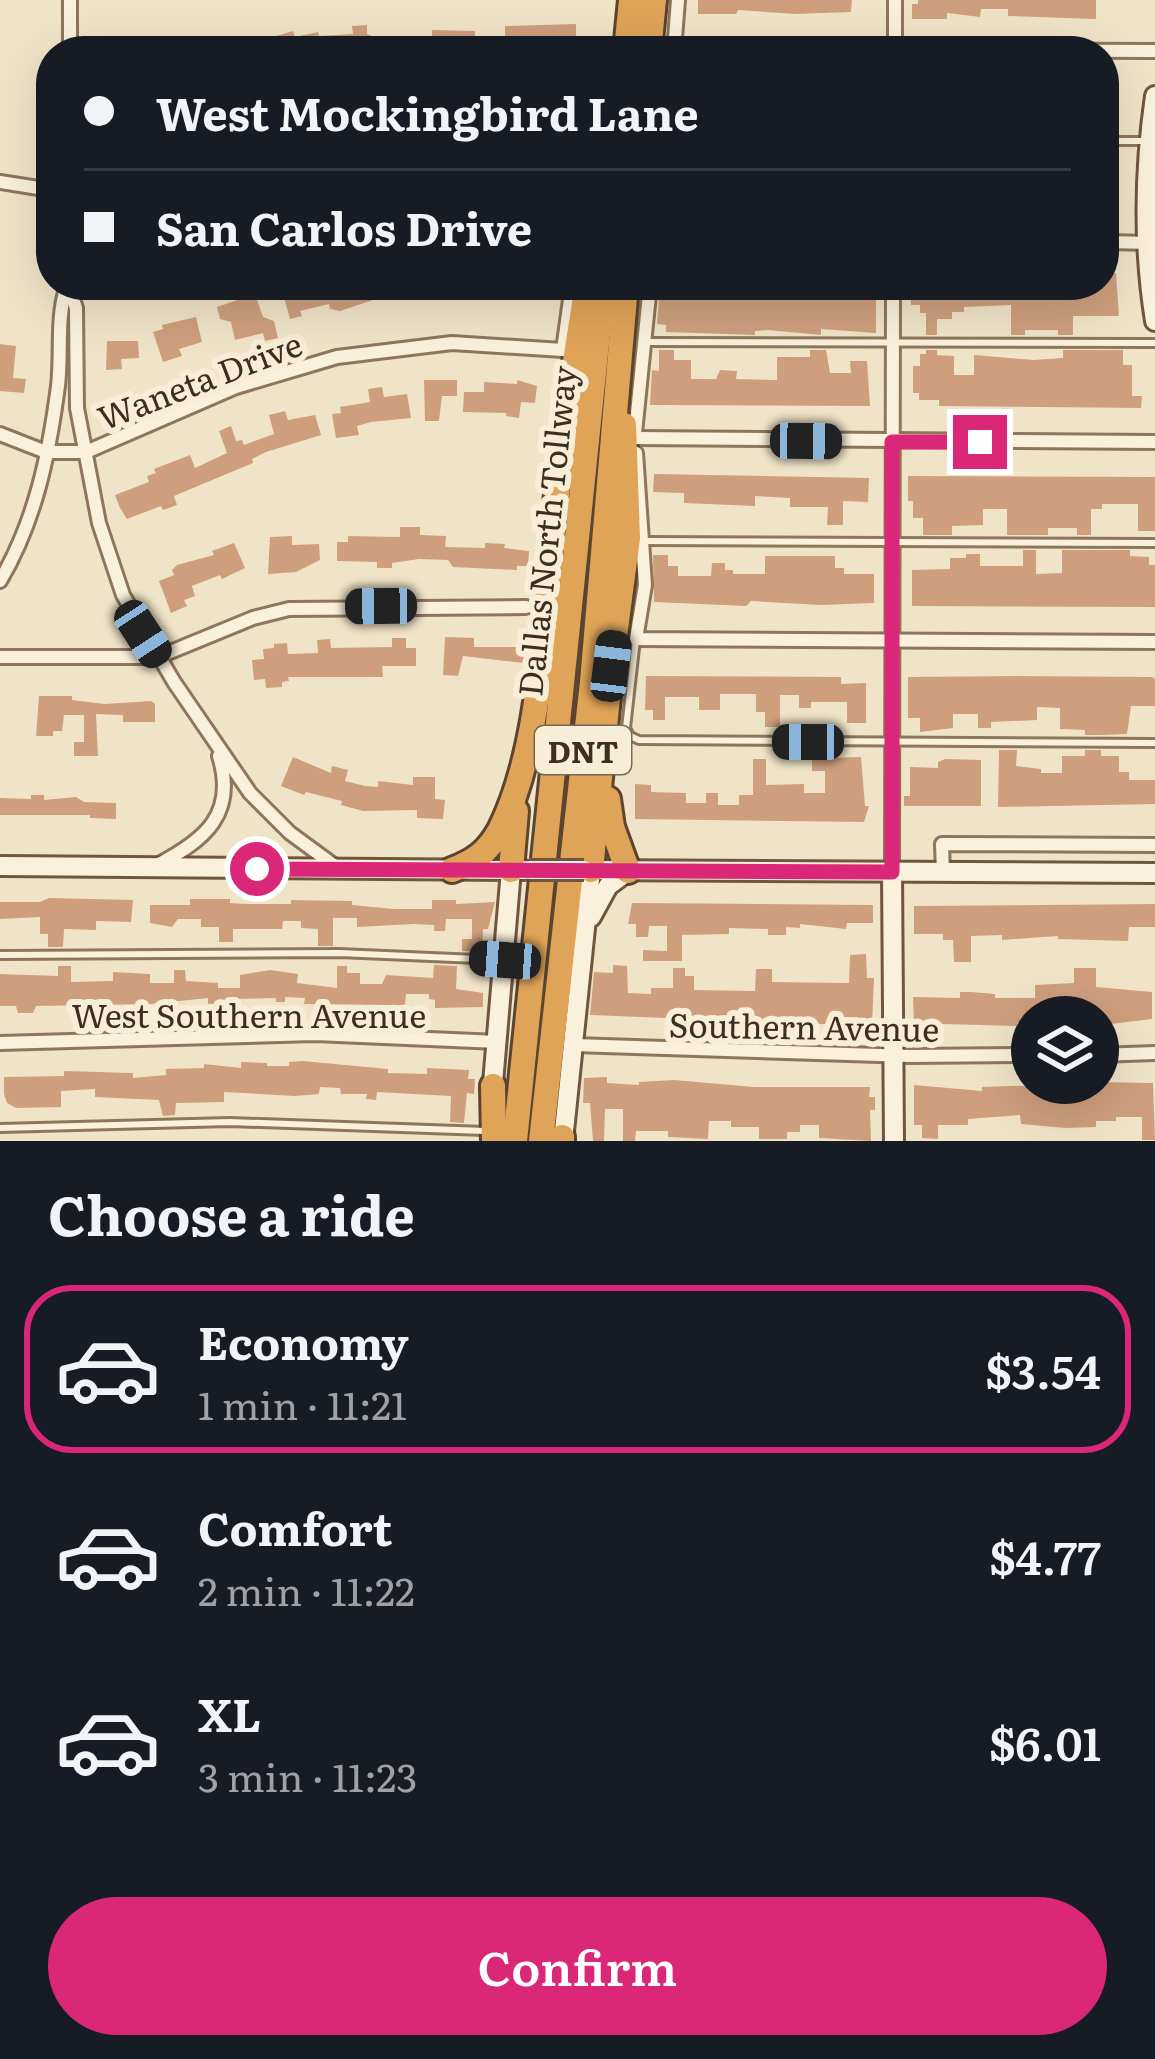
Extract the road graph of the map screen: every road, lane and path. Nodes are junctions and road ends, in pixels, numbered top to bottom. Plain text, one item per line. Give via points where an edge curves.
1 (70, 0) edge
2 (631, 0) edge
3 (654, 0) edge
4 (678, 0) edge
5 (895, 0) edge
6 (70, 36) edge
7 (627, 36) edge
8 (663, 36) edge
9 (669, 36) edge
10 (895, 36) edge
11 (1119, 51) edge
12 (1155, 51) edge
13 (1155, 95) edge
14 (1119, 141) edge
15 (1152, 141) edge
16 (0, 182) edge
17 (36, 188) edge
18 (1119, 242) edge
19 (1150, 243) edge
20 (62, 300) edge
21 (73, 300) edge
22 (570, 300) edge
23 (585, 300) edge
24 (601, 300) edge
25 (625, 300) edge
26 (648, 300) edge
27 (892, 300) edge
28 (1155, 321) edge
29 (643, 342) junction
30 (892, 342) junction
31 (1155, 343) edge
32 (619, 359) junction
33 (0, 434) edge
34 (634, 438) junction
35 (892, 442) junction
36 (1155, 442) edge
37 (46, 452) junction
38 (86, 452) junction
39 (644, 541) junction
40 (892, 542) junction
41 (1155, 543) edge
42 (0, 581) edge
43 (526, 607) dead end
44 (635, 639) junction
45 (892, 641) junction
46 (1155, 643) edge
47 (0, 657) edge
48 (158, 657) junction
49 (215, 743) junction
50 (892, 743) junction
51 (1155, 743) edge
52 (603, 759) junction
53 (518, 784) junction
54 (1155, 844) edge
55 (0, 866) edge
56 (152, 868) junction
57 (340, 870) junction
58 (452, 870) junction
59 (520, 870) junction
60 (587, 870) junction
61 (628, 871) junction
62 (892, 872) junction
63 (943, 873) junction
64 (1155, 873) edge
65 (584, 932) junction
66 (0, 955) edge
67 (505, 960) junction
68 (499, 1042) junction
69 (0, 1043) edge
70 (574, 1045) junction
71 (1155, 1053) edge
72 (1119, 1054) edge
73 (1011, 1055) edge
74 (895, 1056) junction
75 (493, 1086) joint
76 (0, 1128) edge
77 (488, 1138) edge
78 (557, 1140) edge
79 (515, 1141) edge
80 (894, 1141) edge

1 - 6 street
2 - 7 highway
3 - 8 highway
4 - 9 street
5 - 10 street
11 - 12 street
13 - 15 main road
14 - 15 lane
15 - 19 main road
16 - 17 street
18 - 19 street
19 - 28 main road
20 - 37 street
21 - 38 street
22 - 38 street, Waneta Drive via 563,350 452,343 337,357 236,387
23 - 53 highway
24 - 79 highway, Dallas North Tollway / DNT
25 - 32 highway, Dallas North Tollway / DNT
26 - 29 street
27 - 30 street
29 - 30 lane
29 - 34 street
30 - 31 lane
30 - 35 street
32 - 52 highway via 628,538
32 - 78 highway, Dallas North Tollway / DNT
33 - 37 street, Waneta Drive
34 - 35 street
34 - 39 street
35 - 36 street
35 - 40 street
37 - 38 street, Waneta Drive
37 - 42 street via 30,522
38 - 48 street via 116,580
39 - 40 lane
39 - 44 street
40 - 41 lane
40 - 45 street
43 - 48 street via 289,609
44 - 45 street
44 - 50 lane via 626,728 634,739
45 - 46 street
45 - 50 street
47 - 48 street
48 - 49 street
49 - 56 street via 226,783 218,815 203,837
49 - 57 street via 268,814
50 - 51 lane
50 - 62 street
52 - 60 highway
52 - 61 highway
53 - 58 highway via 486,851
53 - 59 highway
54 - 63 street via 942,844
55 - 56 main road
56 - 57 main road
57 - 58 main road
58 - 59 main road
59 - 60 main road, bridge
59 - 67 main road
60 - 61 main road
60 - 65 main road
61 - 62 main road
61 - 65 main road via 603,892
62 - 63 main road
62 - 74 main road
63 - 64 main road
65 - 70 main road
66 - 67 lane via 339,952
67 - 68 main road
68 - 69 street, West Southern Avenue via 315,1034
68 - 75 main road
70 - 74 street, Southern Avenue
70 - 78 main road
71 - 72 street
73 - 74 street, Southern Avenue
74 - 80 main road
75 - 77 highway
76 - 77 lane via 404,1125

